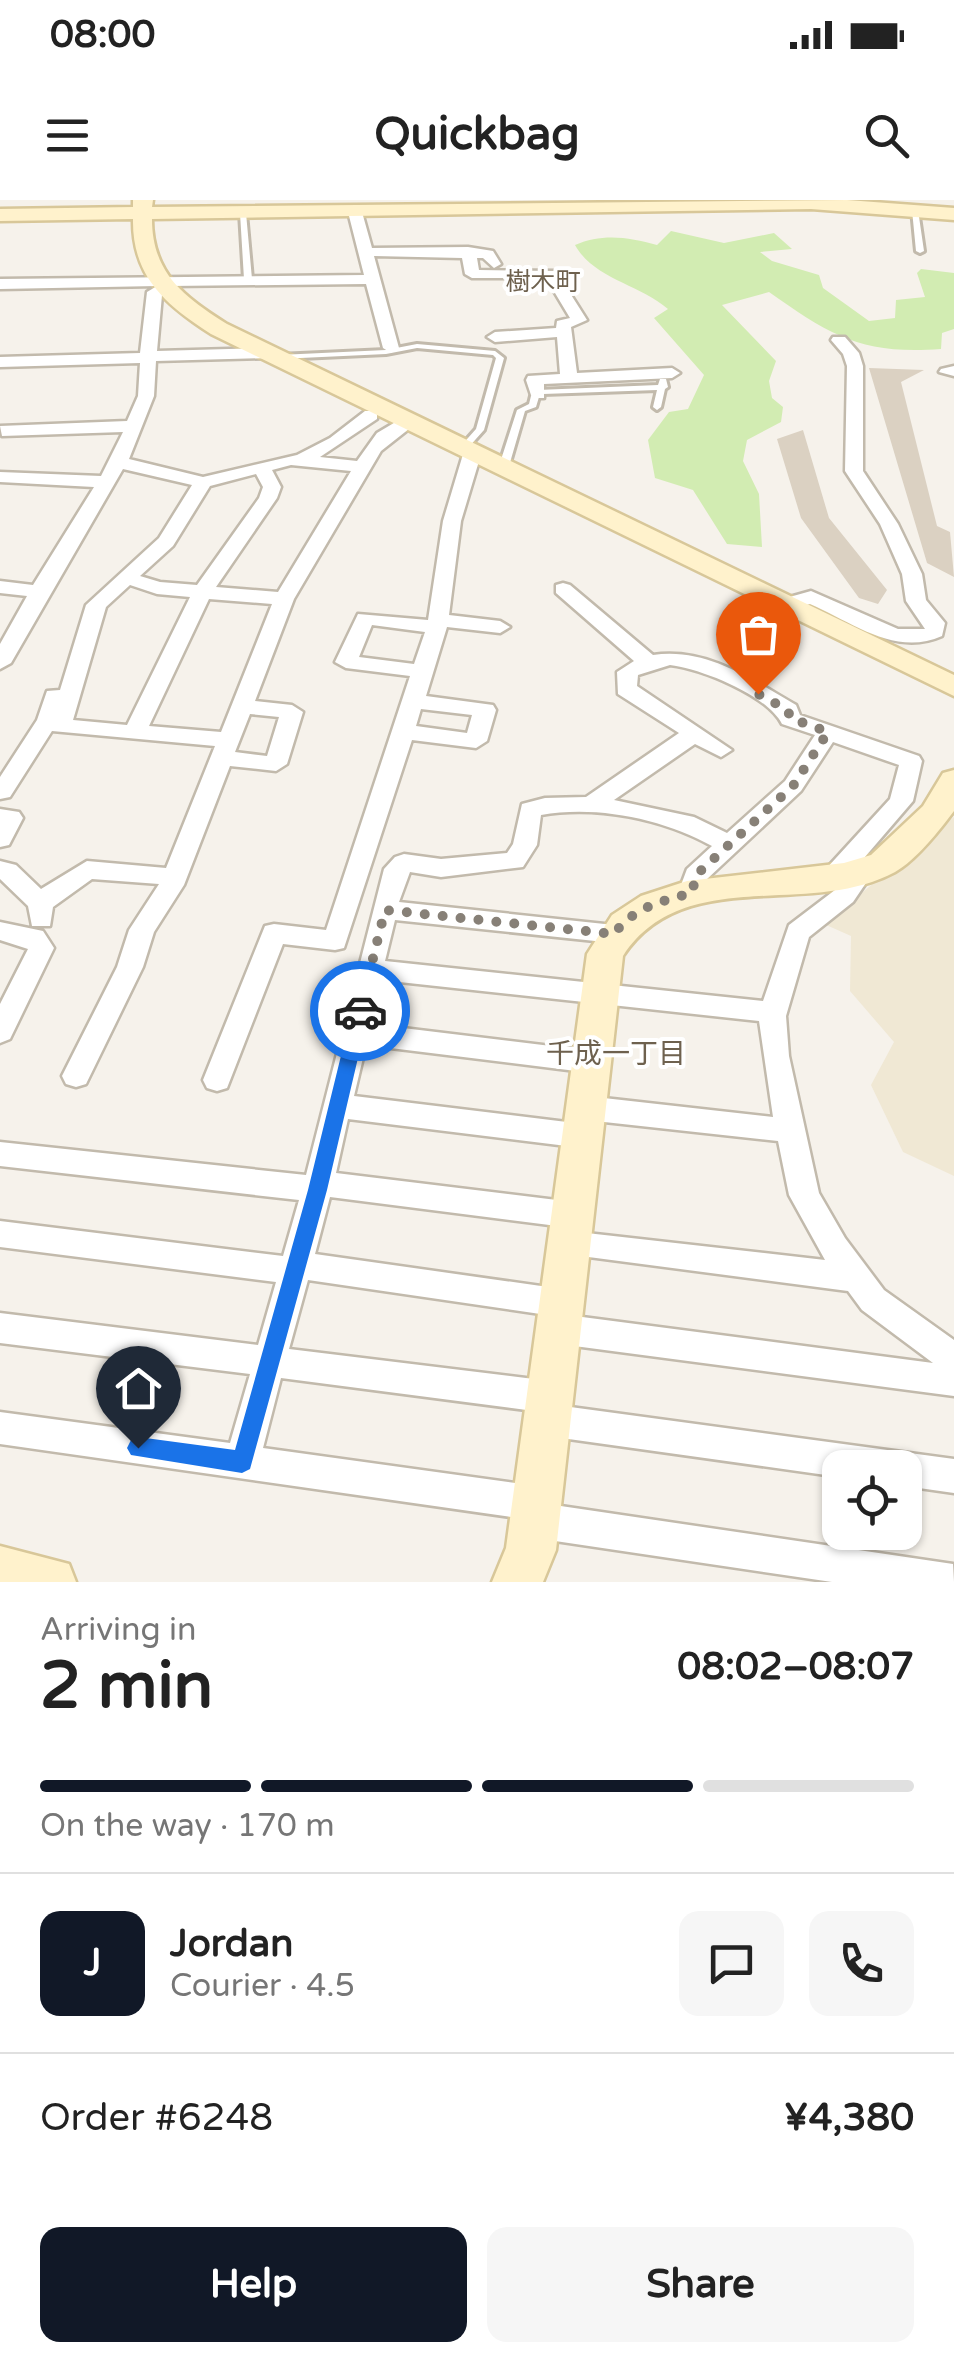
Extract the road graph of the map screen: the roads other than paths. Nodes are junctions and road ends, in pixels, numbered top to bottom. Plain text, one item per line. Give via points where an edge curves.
1 (726, 202) edge
2 (550, 204) edge
3 (591, 204) edge
4 (438, 205) edge
5 (318, 206) edge
6 (142, 207) edge
7 (921, 207) edge
8 (361, 208) edge
9 (243, 213) junction
10 (954, 214) edge
11 (0, 216) edge
12 (468, 251) junction
13 (920, 251) dead end
14 (366, 252) junction
15 (494, 264) dead end
16 (248, 278) junction
17 (373, 279) junction
18 (0, 284) edge
19 (159, 284) junction
20 (565, 332) junction
21 (495, 337) dead end
22 (840, 340) dead end
23 (391, 348) junction
24 (273, 355) junction
25 (149, 357) junction
26 (36, 361) junction
27 (0, 362) edge
28 (569, 378) junction
29 (665, 378) junction
30 (32, 380) dead end
31 (538, 394) junction
32 (656, 407) dead end
33 (372, 415) dead end
34 (410, 421) junction
35 (2, 431) edge
36 (132, 433) junction
37 (50, 441) dead end
38 (468, 449) junction
39 (300, 460) junction
40 (119, 462) junction
41 (260, 466) junction
42 (504, 466) junction
43 (362, 467) junction
44 (0, 477) edge
45 (107, 482) junction
46 (203, 482) junction
47 (125, 577) junction
48 (0, 586) edge
49 (563, 589) dead end
50 (40, 592) junction
51 (202, 593) junction
52 (284, 599) junction
53 (97, 602) junction
54 (786, 604) junction
55 (437, 623) junction
56 (944, 623) edge
57 (500, 627) dead end
58 (9, 634) edge
59 (0, 663) edge
60 (650, 663) junction
61 (422, 672) junction
62 (954, 687) edge
63 (412, 701) junction
64 (242, 706) junction
65 (135, 732) junction
66 (402, 732) junction
67 (828, 732) junction
68 (696, 734) junction
69 (225, 749) junction
70 (721, 750) dead end
71 (954, 781) edge
72 (2, 792) edge
73 (590, 806) junction
74 (0, 817) edge
75 (0, 839) edge
76 (729, 845) junction
77 (0, 870) edge
78 (843, 874) junction
79 (175, 877) junction
80 (692, 893) junction
81 (40, 903) junction
82 (385, 910) junction
83 (0, 932) edge
84 (614, 934) junction
85 (34, 938) junction
86 (370, 970) junction
87 (600, 994) junction
88 (7, 1002) edge
89 (773, 1012) junction
90 (0, 1032) edge
91 (355, 1033) junction
92 (592, 1062) junction
93 (76, 1076) dead end
94 (217, 1080) dead end
95 (338, 1106) junction
96 (584, 1122) junction
97 (791, 1132) junction
98 (0, 1154) edge
99 (318, 1186) junction
100 (571, 1229) junction
101 (0, 1234) edge
102 (296, 1268) junction
103 (856, 1278) junction
104 (560, 1316) junction
105 (0, 1328) edge
106 (954, 1358) edge
107 (270, 1362) junction
108 (954, 1382) edge
109 (549, 1409) junction
110 (0, 1428) edge
111 (822, 1456) edge
112 (242, 1462) junction
113 (922, 1471) edge
114 (954, 1476) edge
115 (536, 1511) junction
116 (0, 1571) edge
117 (909, 1579) edge
118 (52, 1582) edge
119 (517, 1582) edge
120 (953, 1582) edge

1 - 3 street
1 - 7 street
2 - 3 street
2 - 4 street
4 - 8 street
5 - 8 street
5 - 9 street
6 - 9 street
6 - 11 street
6 - 19 street via 148,265
7 - 10 street
7 - 13 lane
8 - 14 street
9 - 16 lane
12 - 14 street
12 - 15 street via 488,254
12 - 20 street via 472,274 551,274 579,320 563,324
14 - 17 street
16 - 17 street
16 - 19 street
17 - 23 street
18 - 19 street
19 - 24 street via 172,300
19 - 25 street
20 - 21 street
20 - 28 street
22 - 56 street via 856,366 854,471 889,524 912,574 916,601
23 - 24 lane
23 - 38 lane via 431,346 500,358 480,430
24 - 25 street
24 - 34 street
25 - 26 street
25 - 36 street via 146,396
26 - 27 street
26 - 30 street
28 - 29 street
28 - 31 street via 534,380
29 - 31 lane
29 - 32 lane
31 - 42 lane via 521,410
33 - 39 street
34 - 38 street
34 - 43 street via 383,436
35 - 36 street
36 - 37 street
36 - 40 street
38 - 42 street
38 - 55 street
39 - 41 street
39 - 43 street
40 - 45 street
40 - 46 street
41 - 46 street
41 - 51 street via 272,487 268,498
42 - 54 street
43 - 52 street
44 - 45 street
45 - 50 street
46 - 47 street via 166,542
47 - 51 street
47 - 53 street
48 - 50 street
49 - 60 street
50 - 58 street
51 - 52 street
51 - 65 street
52 - 64 street
53 - 65 street via 60,726
53 - 72 street via 85,603 48,720
54 - 56 street via 811,597 912,640 927,638
54 - 62 street
55 - 57 street
55 - 61 street
55 - 61 street via 365,618 346,662
58 - 59 street
60 - 67 street via 698,660 788,710 790,718
60 - 68 street via 628,672 626,689
61 - 63 street
63 - 66 street
63 - 66 street via 485,710 476,741
64 - 69 street
64 - 69 street via 292,712 276,764
65 - 69 street
66 - 94 street via 335,941 274,933
67 - 76 street via 793,786
67 - 78 street via 911,761 901,801
68 - 70 street
68 - 73 street
69 - 79 street
71 - 78 street via 941,808 885,862
73 - 76 street via 683,821
73 - 82 street via 530,810 525,845 514,860 441,868 404,863 393,875
74 - 75 street via 10,818
76 - 80 street via 696,875
77 - 81 street
78 - 80 street
78 - 89 street via 858,876 844,896 798,932
79 - 81 street via 87,870
79 - 93 street via 142,930
80 - 84 street via 633,914
81 - 85 street
82 - 84 street
82 - 86 street
83 - 85 street
84 - 87 street
85 - 88 street via 42,948
86 - 87 street
86 - 91 street
87 - 89 street
87 - 92 street
88 - 90 street
89 - 97 street
91 - 92 street
91 - 95 street
92 - 96 street
95 - 96 street
95 - 99 street
96 - 97 street
96 - 100 street
97 - 103 street via 804,1195
98 - 99 street
99 - 100 street
99 - 102 street
100 - 103 street
100 - 104 street
101 - 102 street
102 - 104 street
102 - 107 street
103 - 106 street via 874,1300
104 - 108 street
104 - 109 street
105 - 107 street
107 - 109 street
107 - 112 street
109 - 111 street
109 - 115 street
110 - 112 street
112 - 115 street
113 - 114 street
115 - 117 street
115 - 119 street via 532,1550
116 - 118 street
117 - 120 street

